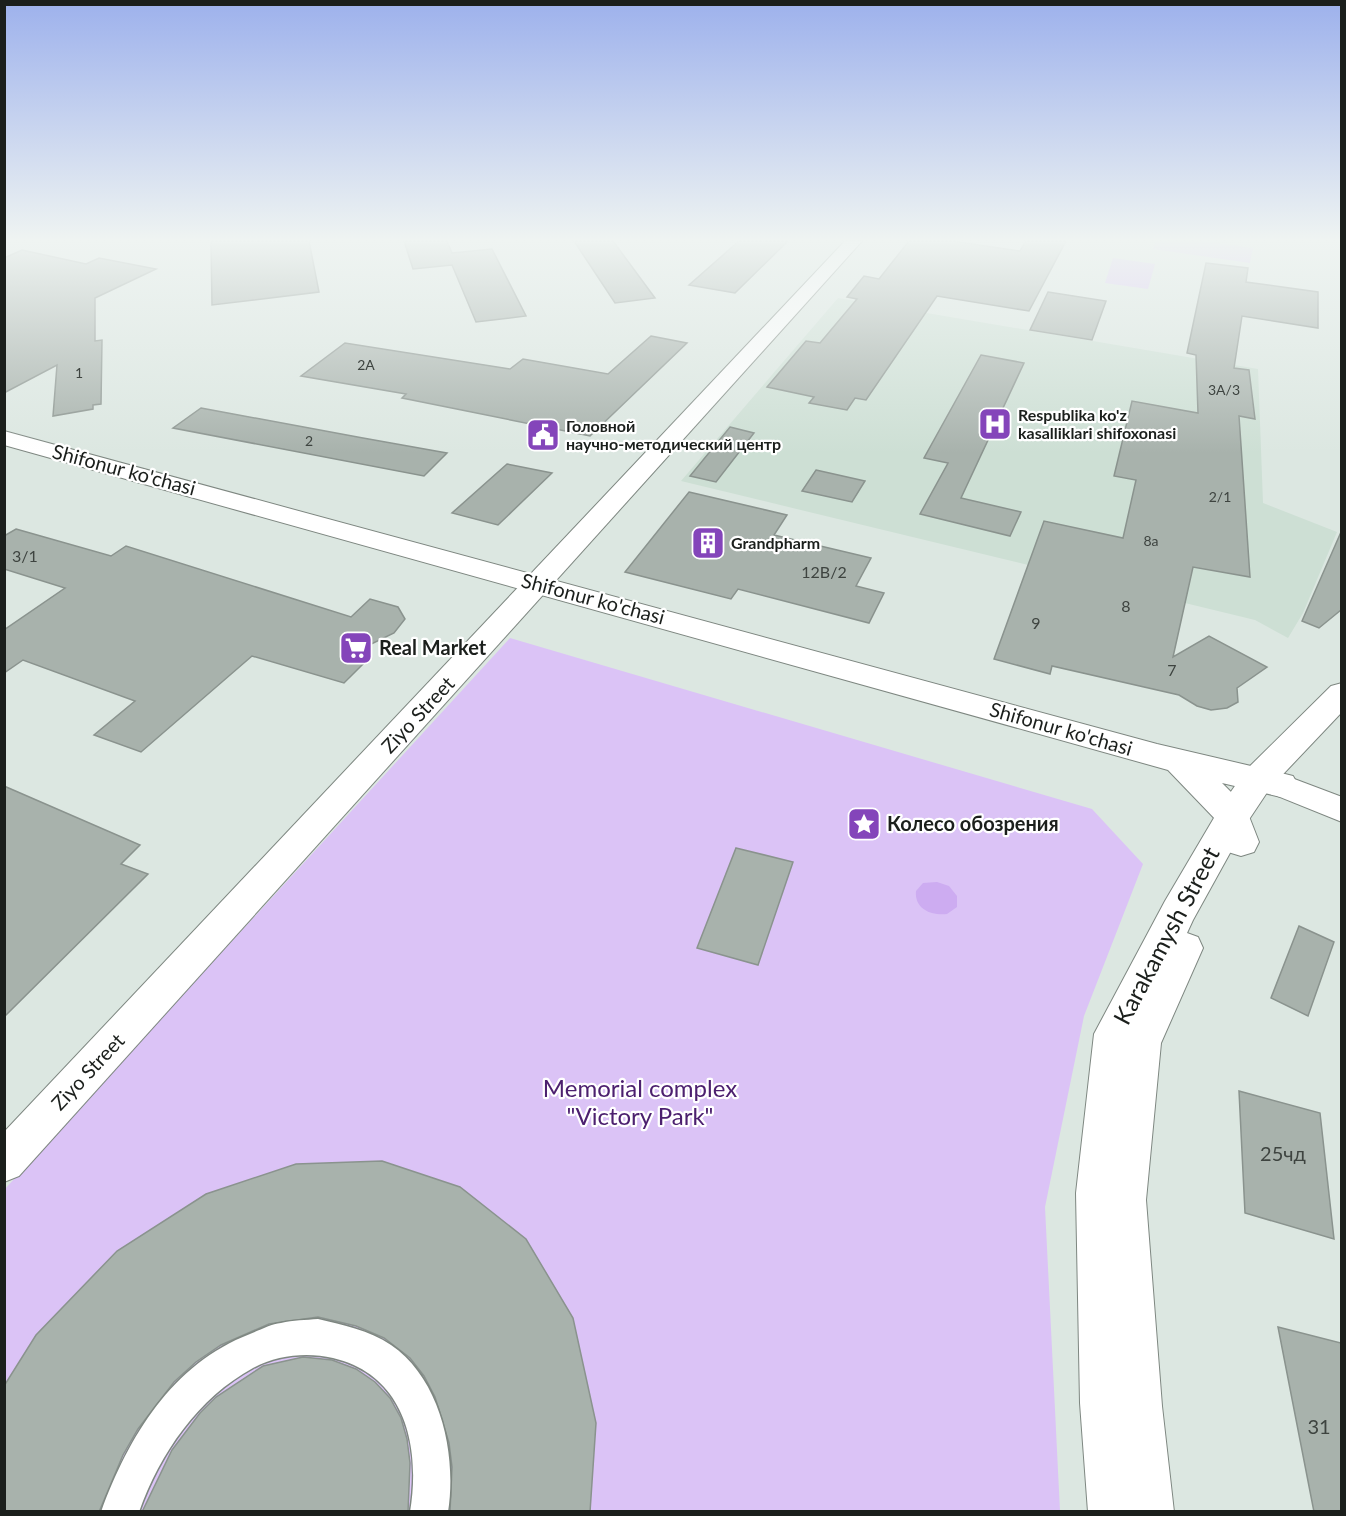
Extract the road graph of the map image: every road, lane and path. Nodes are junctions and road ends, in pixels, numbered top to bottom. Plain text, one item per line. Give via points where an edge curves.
1 (789, 312) edge
2 (4, 438) edge
3 (538, 584) junction
4 (1341, 693) edge
5 (1341, 725) edge
6 (1180, 762) junction
7 (1269, 782) junction
8 (1341, 810) edge
9 (1237, 829) junction
10 (4, 1162) edge
11 (120, 1512) edge
12 (429, 1512) edge
13 (1116, 1512) edge
14 (1146, 1512) edge

1 - 3 street, Ziyo Street
2 - 3 street, Shifonur ko'chasi
3 - 6 street, Shifonur ko'chasi
3 - 10 street, Ziyo Street
4 - 7 street, Karakamysh Street
5 - 7 street, Karakamysh Street
6 - 7 street, Shifonur ko'chasi
6 - 9 street, Shifonur ko'chasi
7 - 8 street
7 - 9 street, Karakamysh Street
9 - 13 street, Karakamysh Street via 1178,912 1115,1034 1099,1193 1107,1404
9 - 14 street, Karakamysh Street via 1140,1043 1123,1200 1135,1406
11 - 12 street via 126,1485 157,1429 198,1384 244,1353 293,1337 339,1338 379,1355 410,1388 428,1435 433,1492

